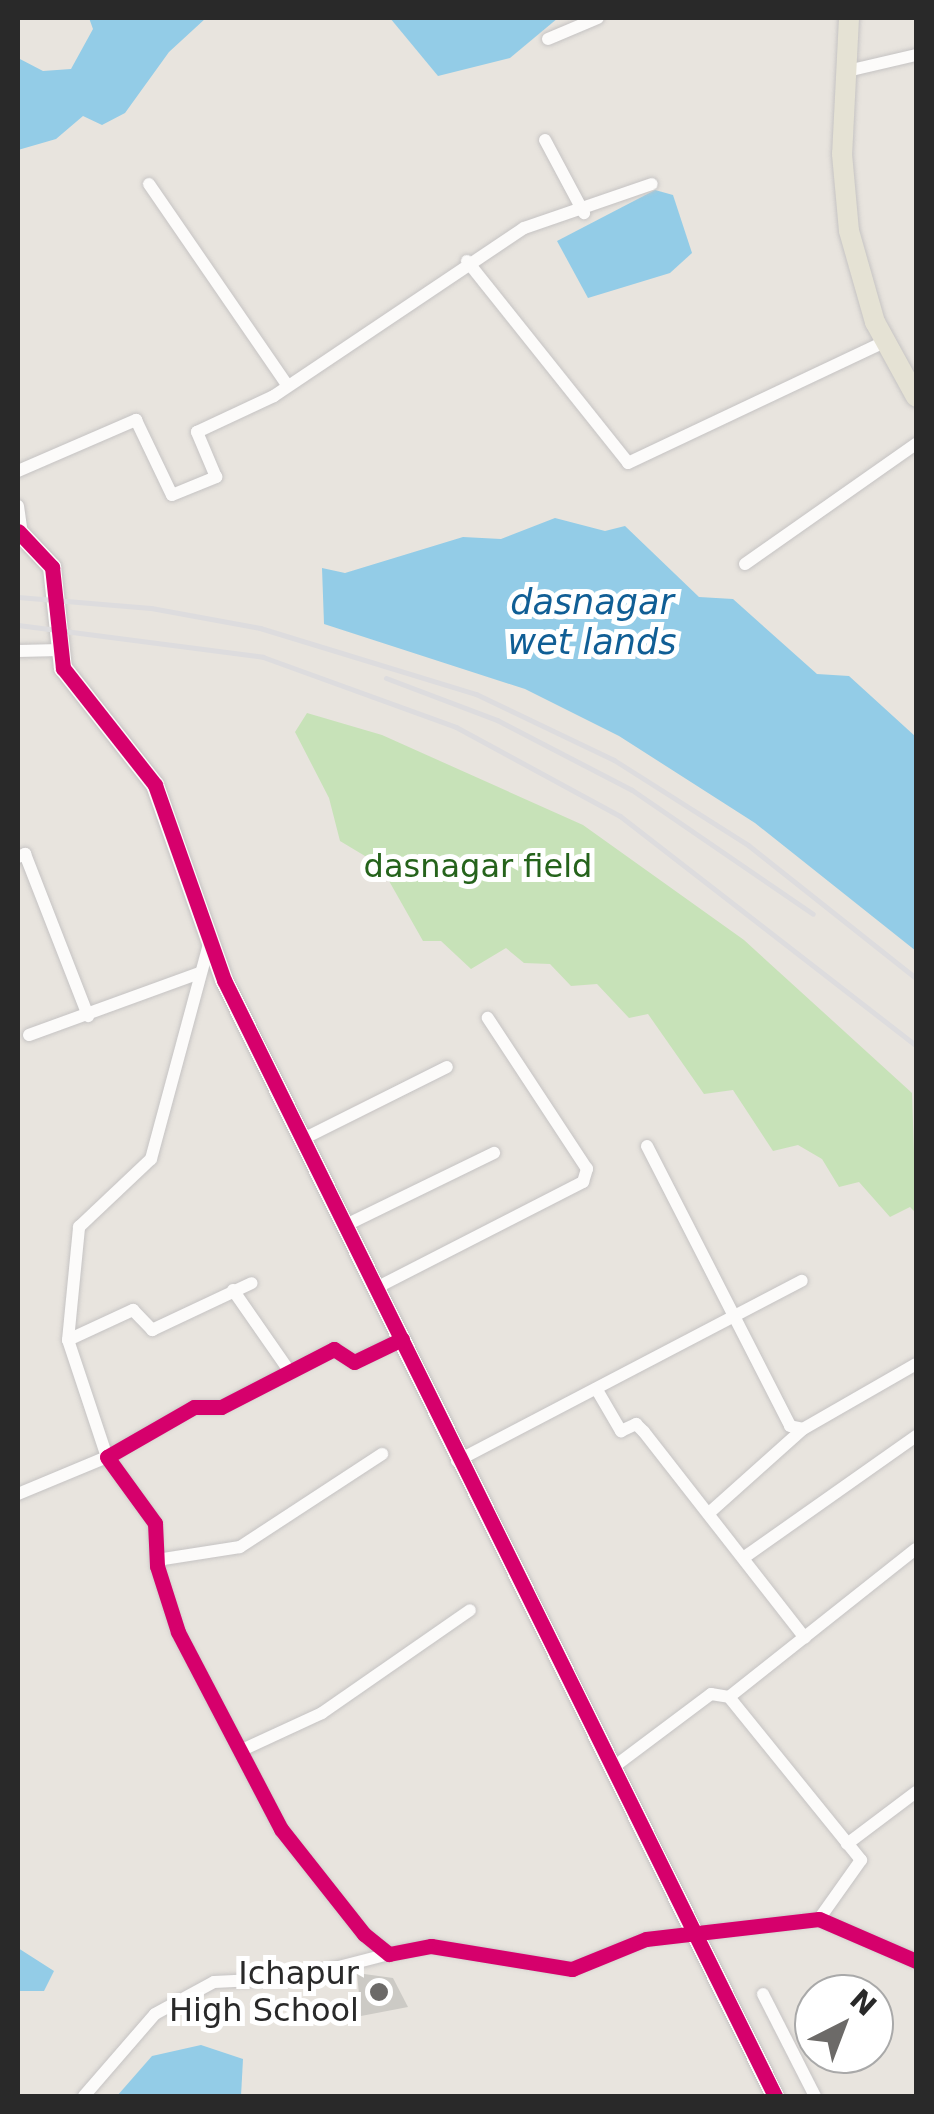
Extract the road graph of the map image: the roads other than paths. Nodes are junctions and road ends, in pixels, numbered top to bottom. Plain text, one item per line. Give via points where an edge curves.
1 (598, 18) edge
2 (849, 18) edge
3 (548, 39) dead end
4 (916, 54) edge
5 (843, 72) junction
6 (545, 140) dead end
7 (149, 184) dead end
8 (652, 184) dead end
9 (584, 213) junction
10 (467, 261) junction
11 (886, 341) junction
12 (286, 383) junction
13 (916, 397) edge
14 (916, 444) edge
15 (18, 471) edge
16 (18, 506) edge
17 (20, 534) edge
18 (744, 564) dead end
19 (60, 650) junction
20 (18, 651) edge
21 (18, 857) edge
22 (210, 941) junction
23 (199, 973) junction
24 (88, 1016) junction
25 (488, 1018) dead end
26 (29, 1035) dead end
27 (447, 1067) dead end
28 (302, 1140) junction
29 (647, 1146) dead end
30 (494, 1153) dead end
31 (344, 1226) junction
32 (802, 1280) dead end
33 (252, 1283) dead end
34 (374, 1289) junction
35 (233, 1290) junction
36 (732, 1320) junction
37 (402, 1339) junction
38 (68, 1340) junction
39 (916, 1364) edge
40 (290, 1372) junction
41 (596, 1390) junction
42 (803, 1429) junction
43 (916, 1436) edge
44 (382, 1454) dead end
45 (107, 1457) junction
46 (458, 1461) junction
47 (18, 1494) edge
48 (709, 1513) junction
49 (916, 1549) edge
50 (746, 1556) junction
51 (156, 1560) junction
52 (470, 1610) dead end
53 (805, 1638) junction
54 (729, 1697) junction
55 (242, 1750) junction
56 (611, 1768) junction
57 (916, 1792) edge
58 (848, 1844) junction
59 (819, 1919) junction
60 (696, 1938) junction
61 (388, 1954) junction
62 (916, 1961) edge
63 (764, 1994) dead end
64 (84, 2096) edge
65 (776, 2096) edge
66 (815, 2096) edge

1 - 3 street
2 - 5 main road
4 - 5 street
5 - 11 main road via 849,231
6 - 9 street
7 - 12 street
8 - 9 street
9 - 10 street via 524,228
10 - 11 street via 628,463
10 - 12 street
11 - 13 main road
12 - 15 street via 197,432 216,478 172,495 136,420
14 - 18 street
16 - 17 street
17 - 19 street via 52,567
19 - 20 street
19 - 22 street via 63,668 155,784
21 - 24 street via 24,854
22 - 23 street
22 - 28 street
23 - 24 street
23 - 38 street via 187,1042 151,1160 102,1197 79,1227
24 - 26 street
25 - 34 street via 586,1169 583,1182
27 - 28 street
28 - 31 street
29 - 36 street via 710,1260 704,1266
30 - 31 street
31 - 34 street
32 - 36 street
33 - 35 street
34 - 37 street
35 - 38 street via 152,1330 133,1310
35 - 40 street
36 - 41 street
36 - 42 street via 790,1426
37 - 40 street via 354,1362 334,1349
37 - 46 street
38 - 45 street
39 - 42 street
40 - 45 street via 221,1407 194,1407
41 - 46 street
41 - 48 street via 621,1430 636,1424
42 - 48 street
43 - 50 street
44 - 51 street via 240,1547
45 - 47 street
45 - 51 street via 156,1523
46 - 56 street
48 - 50 street via 720,1536
49 - 53 street
50 - 53 street via 756,1580
51 - 55 street via 178,1632
52 - 55 street via 322,1713
53 - 54 street
54 - 56 street via 711,1694
54 - 58 street
55 - 61 street via 280,1829
56 - 60 street
57 - 58 street
58 - 59 street via 861,1860
59 - 60 street
59 - 62 street
60 - 61 street via 646,1938 572,1969 430,1946
60 - 65 street
61 - 64 street via 296,1978 214,1982 155,2014
63 - 66 street

